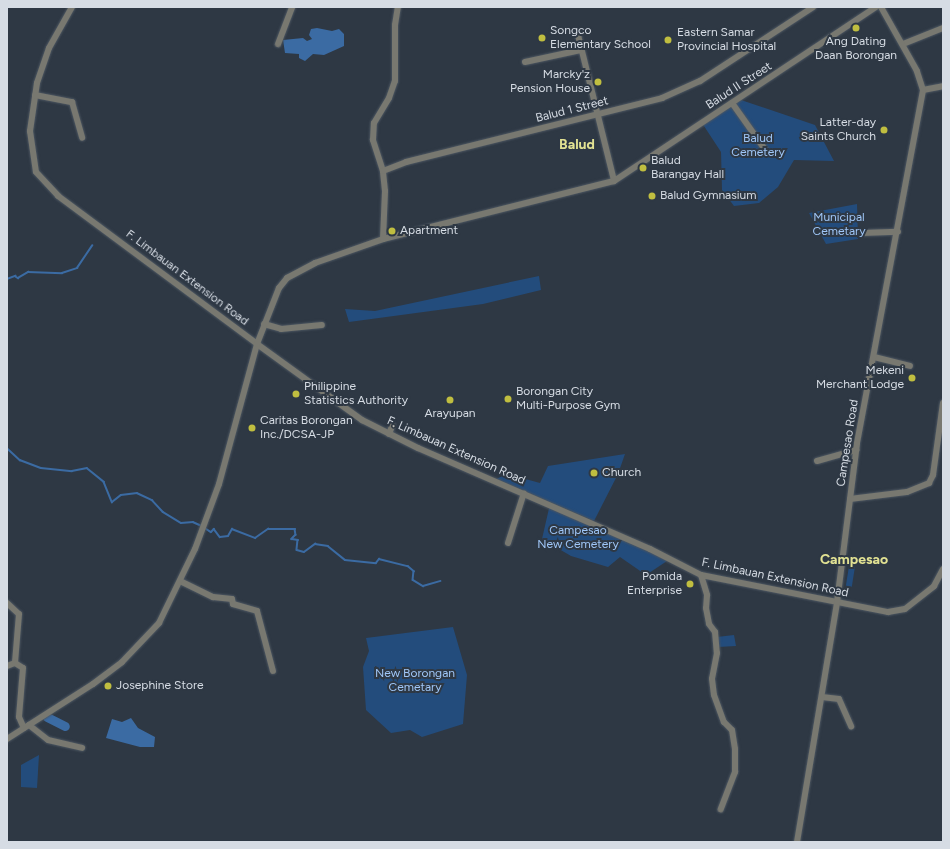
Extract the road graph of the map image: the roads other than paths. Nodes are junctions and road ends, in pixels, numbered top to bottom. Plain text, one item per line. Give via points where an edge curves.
1 (72, 7) edge
2 (292, 7) edge
3 (398, 7) edge
4 (813, 7) edge
5 (876, 7) edge
6 (881, 7) edge
7 (943, 28) edge
8 (578, 35) dead end
9 (278, 44) dead end
10 (904, 44) junction
11 (581, 50) junction
12 (525, 62) dead end
13 (943, 86) edge
14 (923, 90) junction
15 (35, 95) junction
16 (732, 103) junction
17 (598, 116) junction
18 (82, 138) dead end
19 (766, 151) dead end
20 (383, 170) junction
21 (614, 181) junction
22 (898, 232) junction
23 (861, 233) dead end
24 (383, 239) junction
25 (264, 324) junction
26 (322, 325) dead end
27 (257, 344) junction
28 (874, 357) junction
29 (910, 366) dead end
30 (943, 403) edge
31 (392, 426) dead end
32 (389, 434) junction
33 (856, 450) junction
34 (817, 461) dead end
35 (524, 493) junction
36 (850, 499) junction
37 (508, 543) dead end
38 (943, 569) edge
39 (701, 575) junction
40 (180, 581) junction
41 (837, 602) junction
42 (7, 603) edge
43 (15, 663) junction
44 (7, 666) edge
45 (273, 671) dead end
46 (822, 697) junction
47 (27, 726) junction
48 (851, 726) dead end
49 (7, 739) edge
50 (82, 748) dead end
51 (721, 809) dead end
52 (798, 842) edge

1 - 15 street, F. Limbauan Extension Road via 49,48
2 - 9 street
3 - 20 street via 395,25 395,81 389,98 374,123 373,140
4 - 17 street, Balud 1 Street via 700,81 662,98
5 - 16 street, Balud II Street
6 - 10 street
7 - 10 street
8 - 11 street
10 - 14 street via 918,71
11 - 12 street
11 - 17 street
13 - 14 street
14 - 22 street, Campesao Road
15 - 18 street via 72,102
15 - 27 street, F. Limbauan Extension Road via 30,131 36,172 58,196
16 - 19 street
16 - 21 street, Balud II Street
17 - 20 street, Balud 1 Street via 406,162
17 - 21 street
20 - 24 street
21 - 24 street, Balud II Street
22 - 23 street
22 - 28 street, Campesao Road
24 - 25 street, Balud II Street via 315,263 287,278 279,288
25 - 26 street via 281,329
25 - 27 street, Balud II Street
27 - 32 street, F. Limbauan Extension Road via 332,400
27 - 40 street, Balud II Street via 226,462
28 - 29 street
28 - 33 street, Campesao Road
30 - 36 street via 933,475 929,483 907,492
31 - 32 street
32 - 35 street, F. Limbauan Extension Road
33 - 34 street
33 - 36 street, Campesao Road
35 - 37 street
35 - 39 street, F. Limbauan Extension Road via 650,549
36 - 41 street, Campesao Road
38 - 41 street, F. Limbauan Extension Road via 934,586 904,609 888,612
39 - 41 street, F. Limbauan Extension Road
39 - 51 street via 707,595 709,624 715,632 717,653 712,679 714,695 724,722 732,730 735,749 735,772
40 - 45 street via 213,597 232,599 233,604 257,611
40 - 47 street, Balud II Street via 157,627 122,662 77,696
41 - 46 street, Campesao Road
42 - 43 street via 19,614
43 - 44 street
43 - 47 street via 23,668 19,717
46 - 48 street via 839,699
46 - 52 street, Campesao Road
47 - 49 street, Balud II Street
47 - 50 street via 48,740

